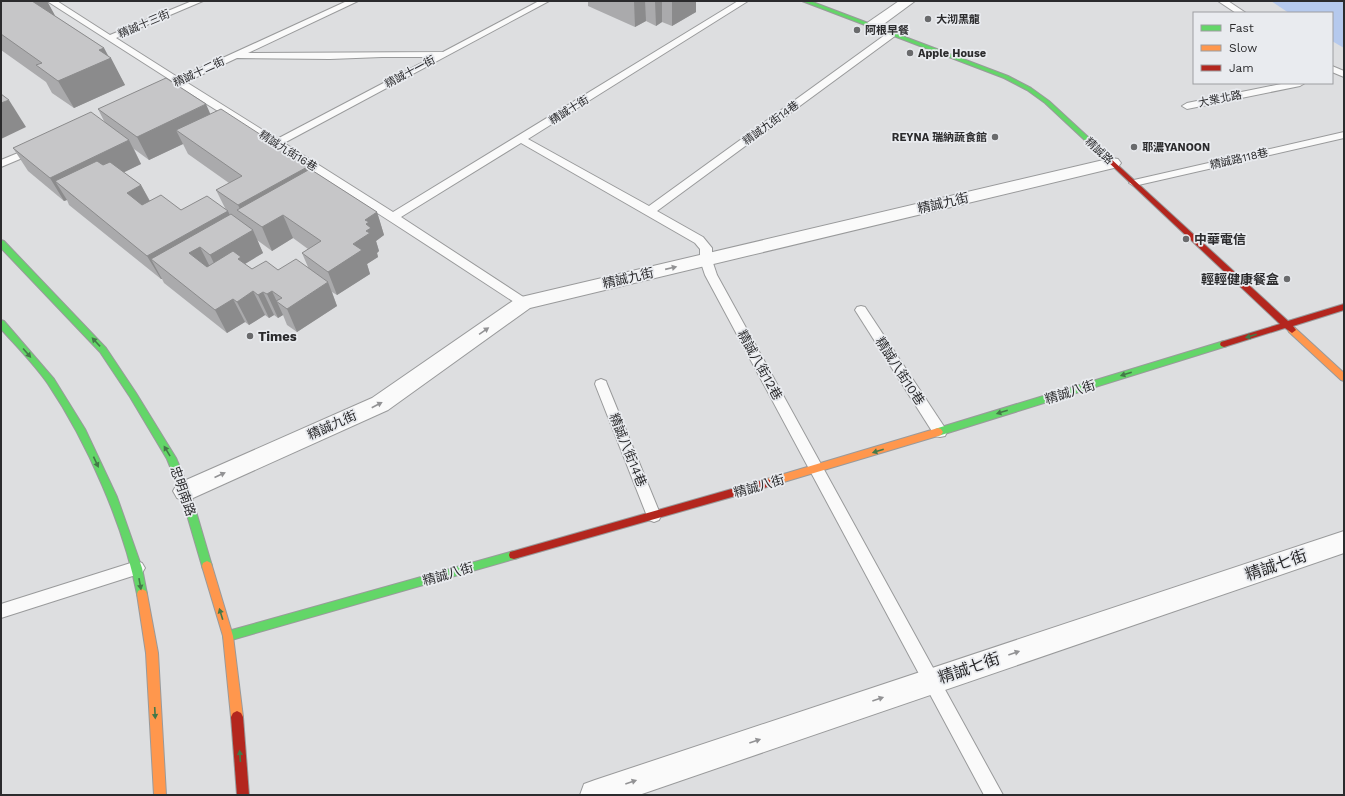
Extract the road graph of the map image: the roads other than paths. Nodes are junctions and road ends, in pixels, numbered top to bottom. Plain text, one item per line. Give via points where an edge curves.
1 (51, 1) edge
2 (199, 1) edge
3 (354, 1) edge
4 (545, 1) edge
5 (744, 1) edge
6 (805, 1) edge
7 (908, 1) edge
8 (1222, 1) edge
9 (1240, 12) edge
10 (872, 26) junction
11 (892, 34) junction
12 (110, 38) junction
13 (443, 54) junction
14 (234, 56) junction
15 (1333, 70) edge
16 (1333, 77) edge
17 (180, 82) junction
18 (1295, 84) edge
19 (165, 88) edge
20 (1187, 106) dead end
21 (1344, 135) edge
22 (521, 139) junction
23 (44, 144) edge
24 (275, 144) junction
25 (1112, 163) junction
26 (1, 164) edge
27 (1134, 183) junction
28 (650, 211) junction
29 (392, 217) junction
30 (1, 243) edge
31 (706, 260) junction
32 (524, 303) junction
33 (1344, 307) edge
34 (861, 310) dead end
35 (1, 323) edge
36 (1288, 325) junction
37 (1344, 378) edge
38 (601, 384) dead end
39 (940, 432) junction
40 (817, 469) junction
41 (185, 491) junction
42 (654, 516) junction
43 (1344, 542) edge
44 (137, 568) junction
45 (1, 612) edge
46 (228, 636) junction
47 (932, 681) junction
48 (160, 795) edge
49 (242, 795) edge
50 (594, 795) edge
51 (994, 795) edge

1 - 12 lane, 精誠九街16巷
2 - 12 lane, 精誠十三街
3 - 14 lane, 精誠十二街
4 - 13 lane, 精誠十一街
5 - 22 lane, 精誠十街
6 - 10 street, 精誠路
7 - 10 street
8 - 9 lane
10 - 11 street, 精誠路
11 - 25 street, 精誠路 via 1006,77 1029,89 1047,102
11 - 28 lane, 精誠九街14巷
12 - 17 lane, 精誠九街16巷
13 - 14 lane
13 - 24 lane, 精誠十一街
14 - 17 lane, 精誠十二街
15 - 16 lane via 1344,74
17 - 19 lane, 精誠十二街
17 - 24 lane, 精誠九街16巷
18 - 20 lane, 大業北路
21 - 27 lane, 精誠路118巷
22 - 28 lane
22 - 29 lane, 精誠十街
23 - 26 lane
24 - 29 lane, 精誠九街16巷
25 - 27 street, 精誠路
25 - 31 street, 精誠九街
27 - 36 street, 精誠路
28 - 31 lane via 698,240 706,248
29 - 32 lane, 精誠九街16巷
41 -> 30 street, 忠明南路 via 171,458 103,350
32 -> 31 street, 精誠九街
31 - 40 lane, 精誠八街12巷 via 711,275
41 -> 32 street, 精誠九街 via 380,404
33 - 36 street, 精誠八街
34 - 39 lane, 精誠八街10巷
35 -> 44 street via 51,381 80,429 112,497
36 - 37 street, 精誠路
36 -> 39 street, 精誠八街
38 - 42 lane, 精誠八街14巷
39 -> 40 street, 精誠八街
40 - 42 street, 精誠八街
40 - 47 lane, 精誠八街12巷
46 -> 41 street, 忠明南路
42 - 46 street, 精誠八街
47 -> 43 street, 精誠七街
44 - 45 lane
44 -> 48 street via 152,653
49 -> 46 street, 忠明南路
50 -> 47 street, 精誠七街
47 - 51 lane, 精誠八街12巷

